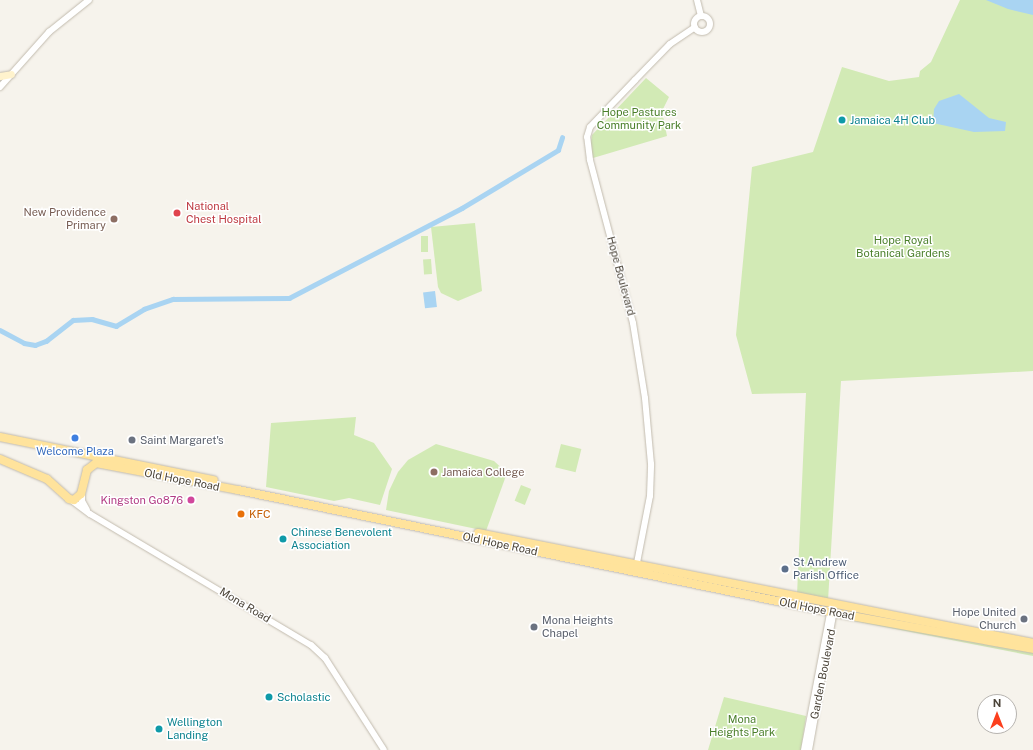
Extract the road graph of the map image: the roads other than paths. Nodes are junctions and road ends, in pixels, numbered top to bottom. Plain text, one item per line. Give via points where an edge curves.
1 (89, 0) edge
2 (697, 0) edge
3 (701, 16) junction
4 (695, 27) junction
5 (11, 74) junction
6 (0, 76) edge
7 (0, 86) edge
8 (0, 437) edge
9 (72, 453) junction
10 (0, 459) edge
11 (87, 470) junction
12 (82, 491) junction
13 (69, 499) junction
14 (90, 514) junction
15 (636, 568) junction
16 (833, 604) junction
17 (832, 613) junction
18 (1033, 643) edge
19 (1033, 649) edge
20 (384, 750) edge
21 (804, 750) edge
22 (809, 750) edge

1 - 5 street via 49,32
2 - 3 street
3 - 4 street via 695,20
3 - 4 street via 708,18 710,27 702,32
4 - 15 street, Hope Boulevard via 684,31 670,44 590,127 587,137 590,160 633,323 644,391 651,464 650,496
5 - 6 main road
5 - 7 street
8 - 9 main road, Old Hope Road
9 - 11 main road via 86,462
9 - 15 main road, Old Hope Road
10 - 13 main road via 47,479
11 - 12 main road
11 - 15 main road, Old Hope Road via 96,463
12 - 13 main road via 74,500
12 - 14 street via 82,501
13 - 14 street, Mona Road
14 - 20 street, Mona Road via 310,645 325,658
15 - 16 main road, Old Hope Road
15 - 17 main road, Old Hope Road
16 - 17 street, Garden Boulevard
16 - 18 main road, Old Hope Road
17 - 19 main road, Old Hope Road
17 - 21 street, Garden Boulevard
17 - 22 street, Garden Boulevard

